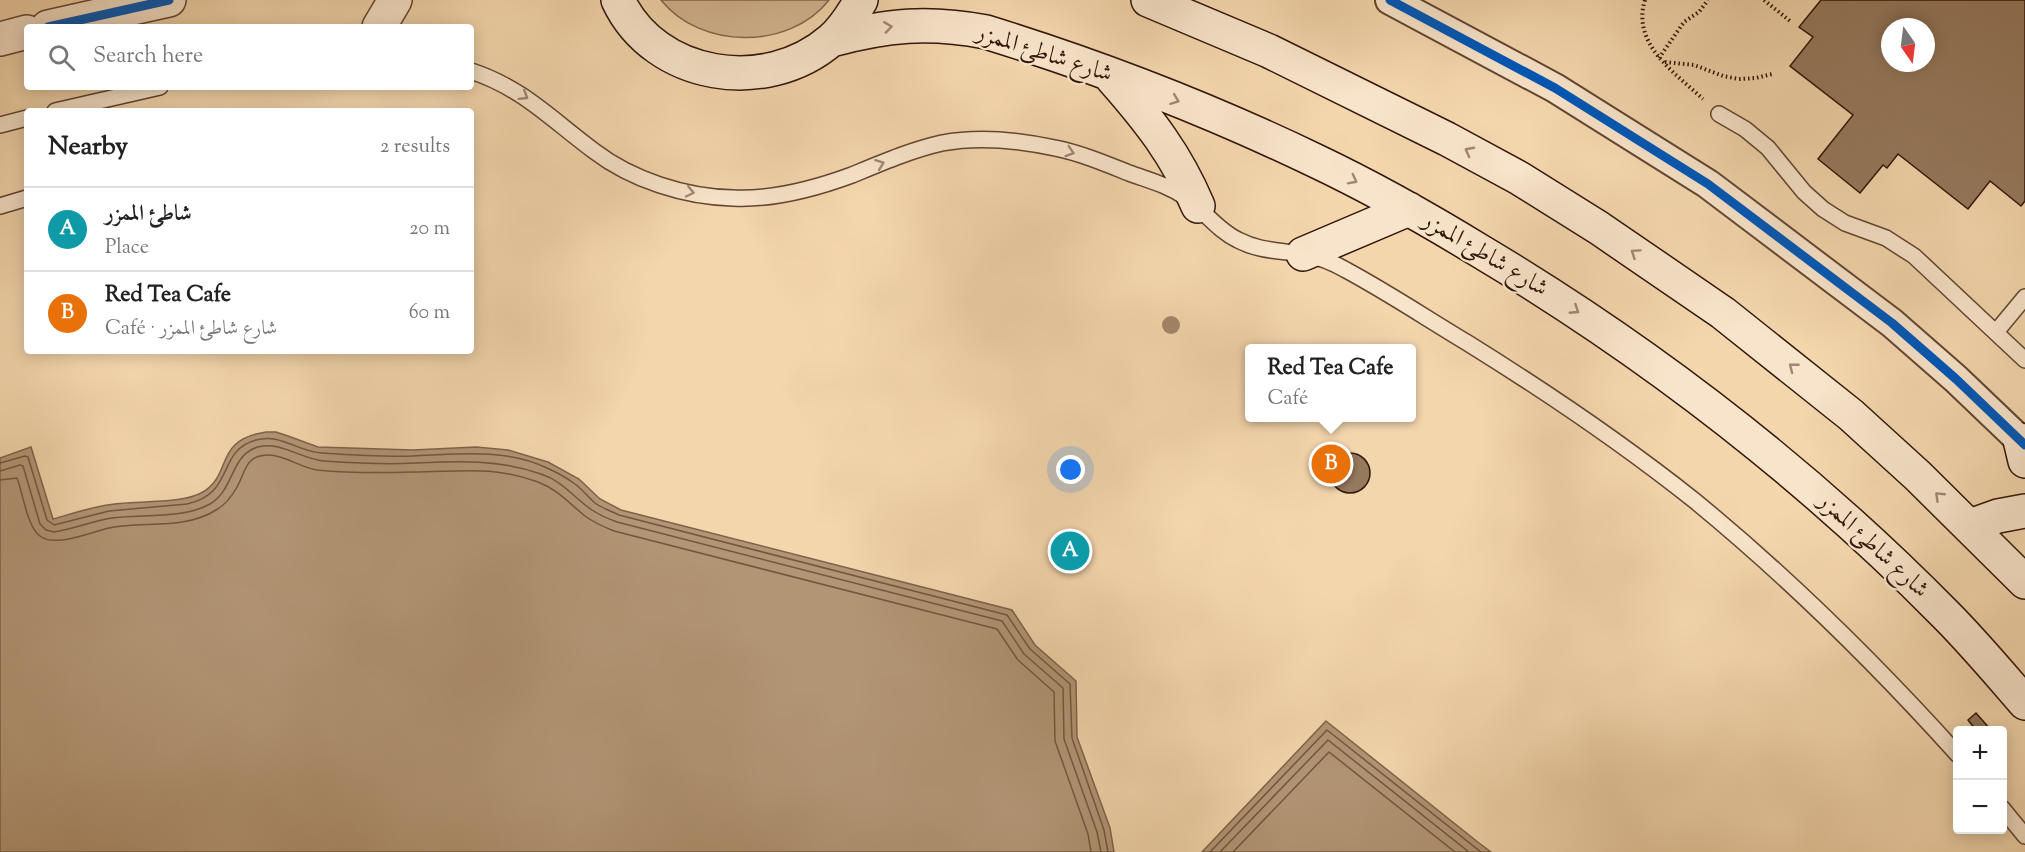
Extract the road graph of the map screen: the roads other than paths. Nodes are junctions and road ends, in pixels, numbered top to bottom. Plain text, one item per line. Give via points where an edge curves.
1 (169, 0) edge
2 (395, 0) edge
3 (618, 0) edge
4 (861, 0) edge
5 (1148, 0) edge
6 (1390, 0) edge
7 (61, 24) edge
8 (381, 24) edge
9 (24, 33) edge
10 (0, 39) edge
11 (831, 40) junction
12 (474, 72) edge
13 (1111, 76) junction
14 (147, 90) edge
15 (68, 108) edge
16 (1719, 114) road end
17 (24, 119) edge
18 (0, 125) edge
19 (24, 199) edge
20 (0, 206) edge
21 (1198, 206) junction
22 (1409, 209) junction
23 (1303, 254) junction
24 (2025, 297) edge
25 (1996, 332) junction
26 (2025, 360) edge
27 (2023, 449) edge
28 (2025, 511) edge
29 (1970, 526) junction
30 (2025, 582) edge
31 (2025, 703) edge
32 (1953, 750) edge
33 (2007, 814) edge
34 (2025, 836) edge

1 - 7 main road
2 - 8 main road
3 - 11 main road via 623,12 645,37 672,57 704,70 737,74 771,70 803,59
4 - 11 main road
29 -> 5 main road via 1851,415 1797,371 1723,313 1599,228 1447,139 1269,51
6 - 27 street via 1555,88 1708,184 1892,323
9 - 10 main road
11 -> 13 main road, شارع شاطئ الممزر via 897,26 960,27 1010,40
12 -> 21 lane via 521,94 616,166 666,187 700,194 731,199 794,192 910,152 944,143 982,140 1060,149 1170,188
13 - 21 main road via 1174,156
13 -> 22 main road, شارع شاطئ الممزر via 1315,160
14 - 15 lane
16 - 25 lane via 1768,148 1823,209 1845,223 1901,246
17 - 18 lane
19 - 20 lane
21 - 23 lane via 1233,238 1255,248
22 - 23 main road
22 -> 31 main road, شارع شاطئ الممزر via 1621,340 1719,412 1873,544 1947,615
23 - 32 lane via 1325,259 1429,319 1615,440 1794,587 1861,651
24 - 25 lane
25 - 26 lane
28 - 29 main road
29 - 30 main road
33 - 34 lane

